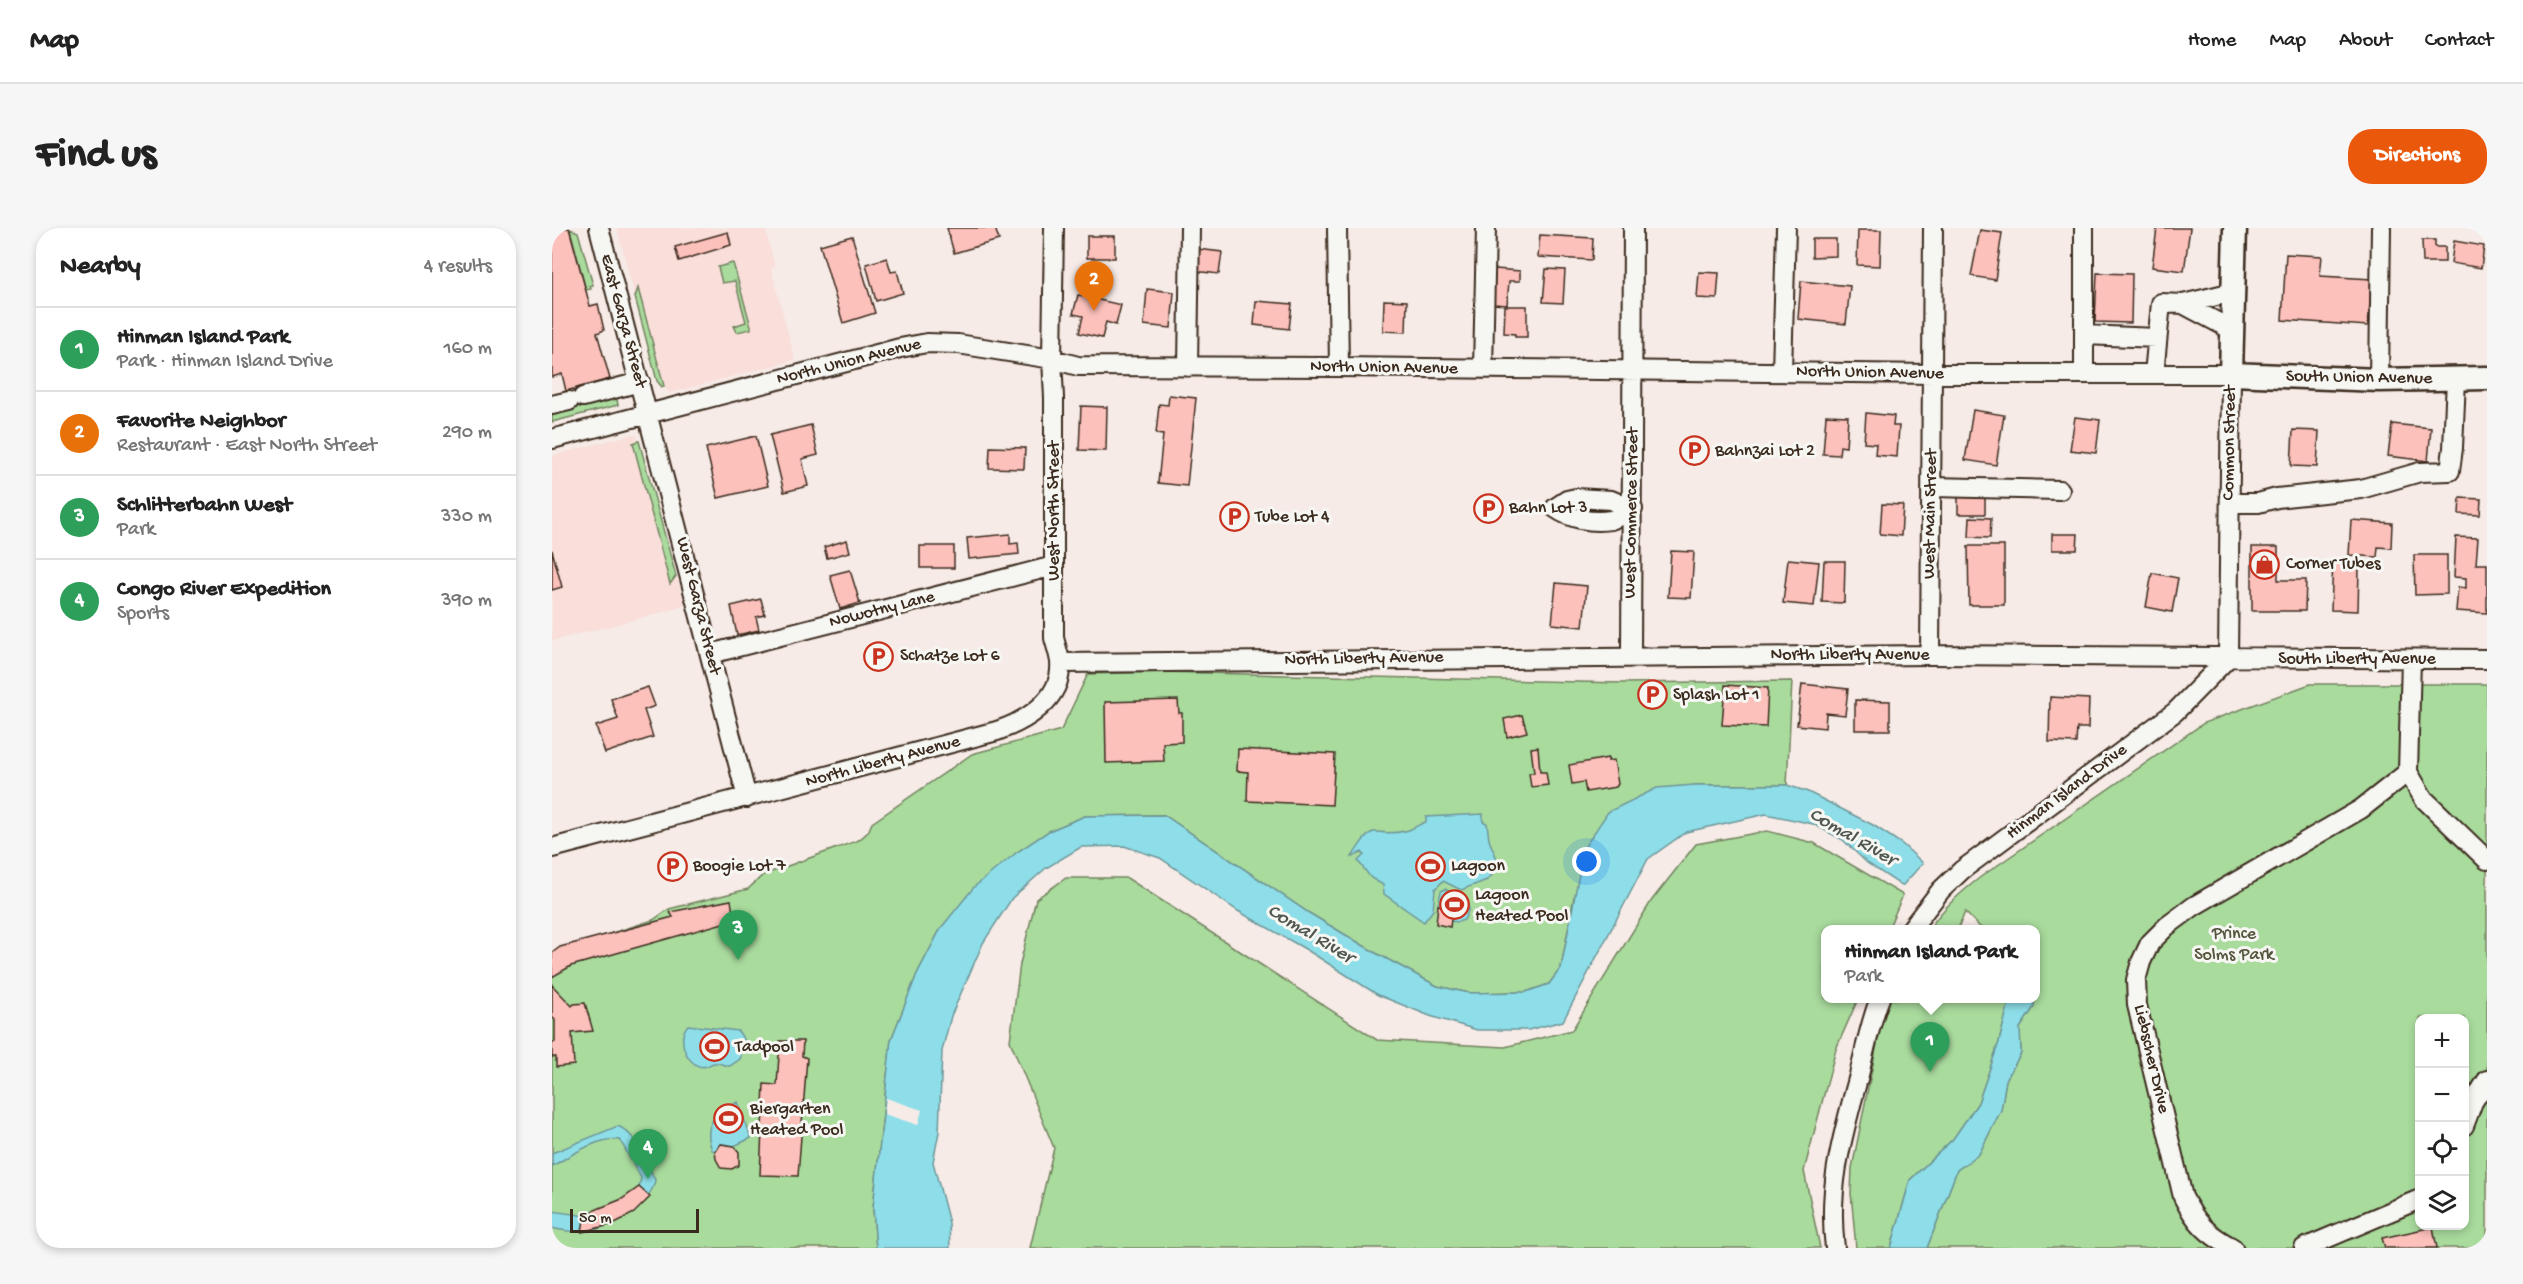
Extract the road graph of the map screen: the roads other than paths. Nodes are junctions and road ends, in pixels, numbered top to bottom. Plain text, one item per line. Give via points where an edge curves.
1 (599, 228) edge
2 (1054, 228) edge
3 (1190, 228) edge
4 (1337, 228) edge
5 (1486, 228) edge
6 (1633, 228) edge
7 (1785, 228) edge
8 (1933, 228) edge
9 (2084, 228) edge
10 (2235, 228) edge
11 (2381, 228) edge
12 (2233, 292) junction
13 (2183, 304) junction
14 (2232, 330) junction
15 (2084, 335) junction
16 (2157, 338) junction
17 (1052, 359) junction
18 (1188, 367) junction
19 (1339, 367) junction
20 (1483, 369) junction
21 (1634, 370) junction
22 (1782, 372) junction
23 (2084, 373) junction
24 (1933, 374) junction
25 (2154, 374) junction
26 (2231, 374) junction
27 (2487, 378) edge
28 (2456, 379) junction
29 (2379, 380) junction
30 (640, 382) junction
31 (568, 401) edge
32 (648, 414) junction
33 (552, 438) edge
34 (1932, 487) junction
35 (2060, 490) dead end
36 (2230, 503) junction
37 (1054, 566) junction
38 (710, 654) junction
39 (1930, 655) junction
40 (1631, 656) junction
41 (2228, 658) junction
42 (2410, 658) junction
43 (2487, 659) edge
44 (1060, 663) junction
45 (2408, 772) junction
46 (747, 798) junction
47 (552, 848) edge
48 (2487, 860) edge
49 (1914, 925) edge
50 (1879, 1003) edge
51 (2487, 1080) edge
52 (2466, 1122) edge
53 (2415, 1201) edge
54 (1834, 1248) edge
55 (2233, 1248) edge
56 (2304, 1248) edge

1 - 30 street, East Garza Street
2 - 17 street, West North Street
3 - 18 street
4 - 19 street
5 - 20 street
6 - 21 street, West Commerce Street
7 - 22 street
8 - 24 street, West Main Street
9 - 15 street
10 - 12 main road, Common Street
11 - 29 street
12 - 13 street
12 - 14 main road, Common Street
13 - 14 street
13 - 16 street via 2160,303
14 - 26 main road, Common Street
15 - 16 street
15 - 23 street
16 - 25 street
17 - 18 street, North Union Avenue via 1078,366
17 - 32 street, North Union Avenue via 927,343
17 - 37 street, West North Street
18 - 19 street, North Union Avenue
19 - 20 street, North Union Avenue
20 - 21 street, North Union Avenue
21 - 22 street, North Union Avenue
21 - 40 street, West Commerce Street
22 - 24 street, North Union Avenue
23 - 24 street, North Union Avenue
23 - 25 street, North Union Avenue
24 - 34 street, West Main Street
25 - 26 street, North Union Avenue
26 - 29 main road, South Union Avenue
26 - 36 street, Common Street
27 - 28 main road, South Union Avenue
28 - 29 main road, South Union Avenue
28 - 36 street via 2450,471 2420,472 2361,489
30 - 31 street
30 - 32 street, East Garza Street
32 - 33 street, North Union Avenue
32 - 38 street, West Garza Street
34 - 35 street
34 - 39 street, West Main Street
36 - 41 street, Common Street
37 - 38 street, Nowotny Lane
37 - 44 street, West North Street via 1054,638
38 - 46 street, West Garza Street
39 - 40 street, North Liberty Avenue
39 - 41 street, North Liberty Avenue
40 - 44 street, North Liberty Avenue
41 - 42 street, South Liberty Avenue
41 - 49 street, Hinman Island Drive via 2175,712 1962,870
42 - 43 street, South Liberty Avenue
42 - 45 street
44 - 46 street, North Liberty Avenue via 1046,701 1016,725
45 - 48 street via 2424,799
45 - 55 street, Liebscher Drive via 2361,809 2194,906 2150,943 2140,962 2137,1005 2183,1197 2195,1220
46 - 47 street, North Liberty Avenue
50 - 54 street via 1838,1154 1833,1183
51 - 52 street
53 - 56 street

